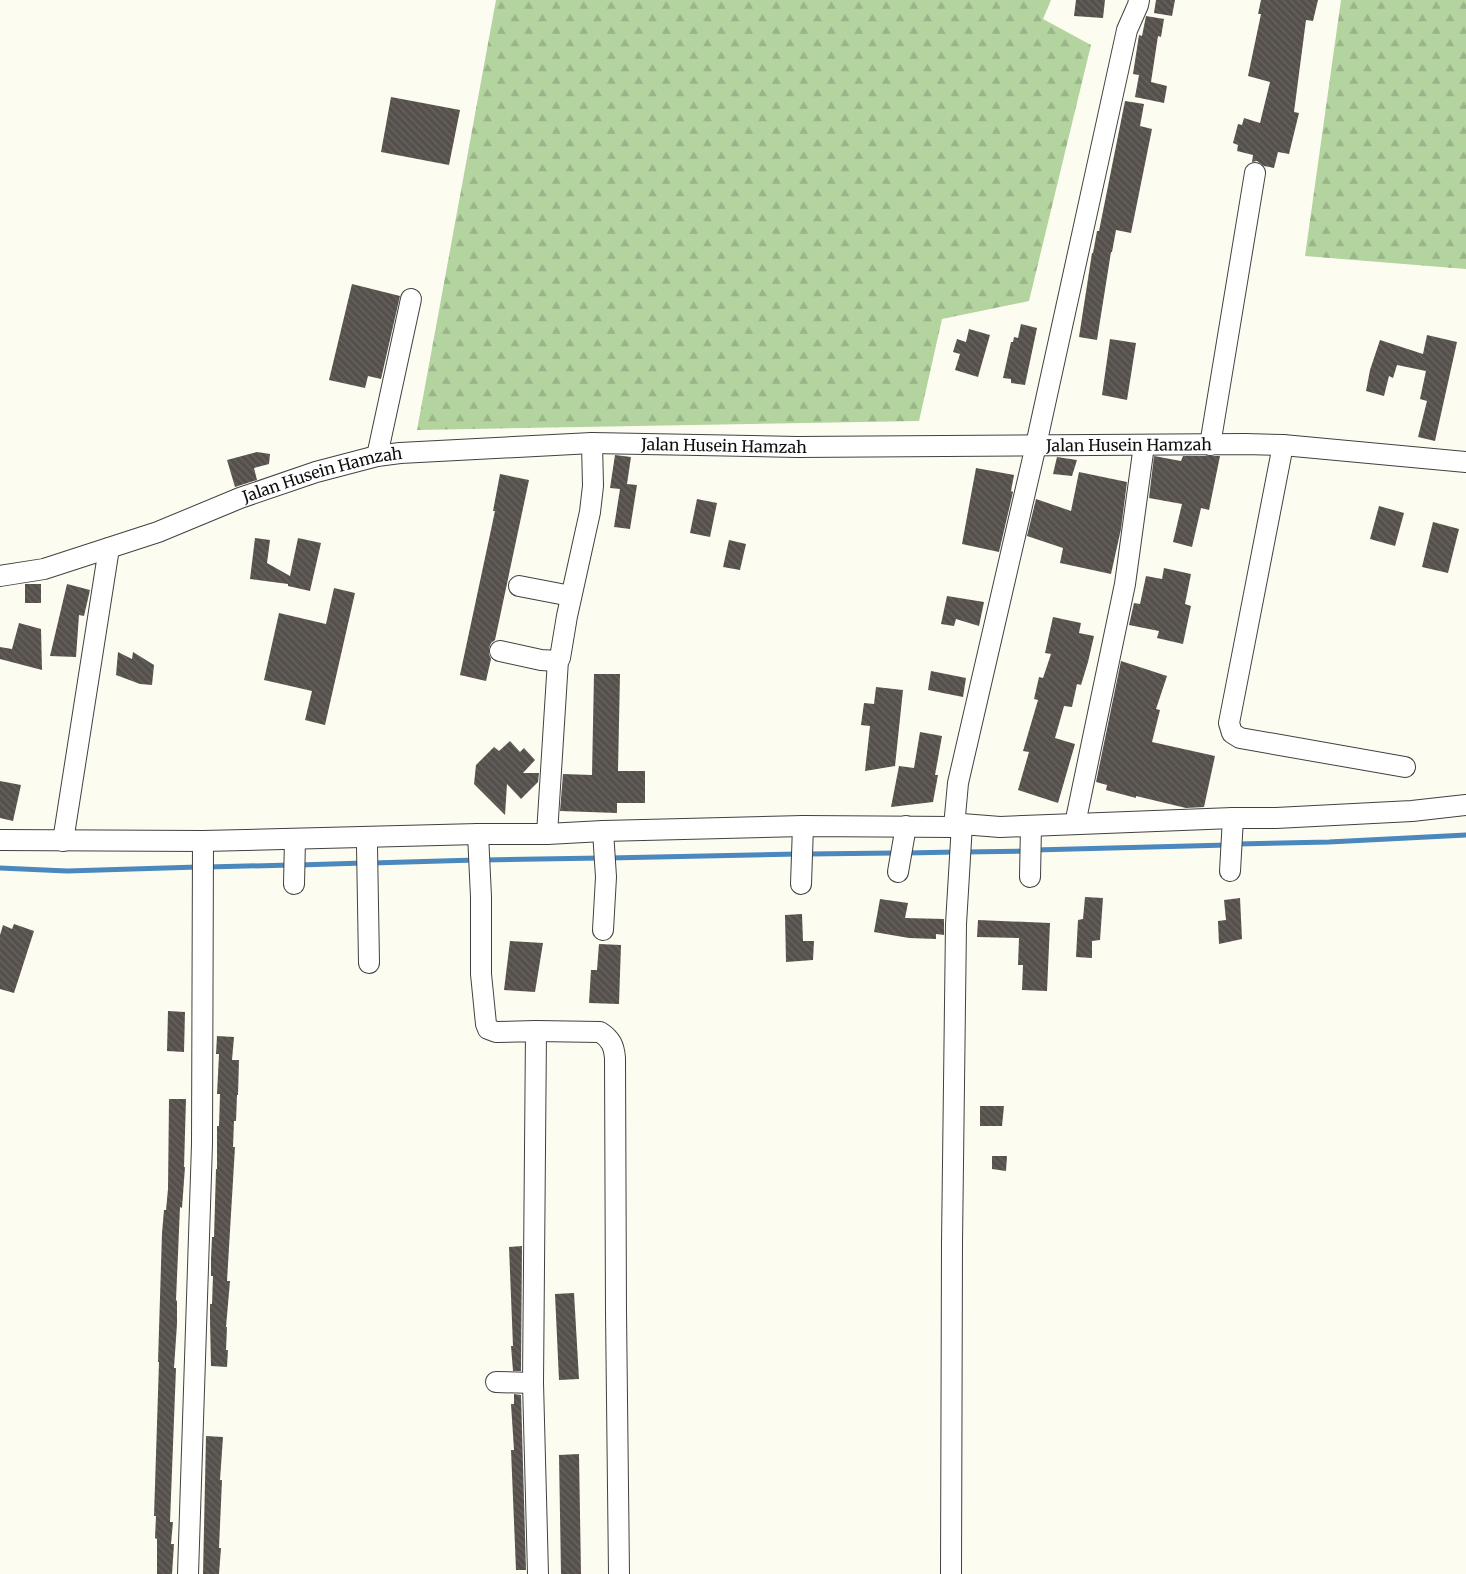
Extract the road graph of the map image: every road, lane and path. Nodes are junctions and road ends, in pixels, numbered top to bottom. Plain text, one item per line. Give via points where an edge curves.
1 (1139, 0) edge
2 (1255, 173) dead end
3 (411, 298) dead end
4 (592, 443) junction
5 (1144, 445) junction
6 (1210, 445) junction
7 (1284, 445) junction
8 (1036, 446) junction
9 (377, 456) junction
10 (1466, 462) edge
11 (109, 548) junction
12 (0, 576) edge
13 (519, 586) dead end
14 (571, 596) junction
15 (500, 651) dead end
16 (558, 660) junction
17 (1405, 767) dead end
18 (1466, 805) edge
19 (1234, 822) junction
20 (1076, 824) junction
21 (906, 829) junction
22 (959, 829) junction
23 (803, 830) junction
24 (1031, 831) junction
25 (547, 834) junction
26 (603, 836) junction
27 (0, 840) edge
28 (63, 841) junction
29 (478, 841) junction
30 (203, 842) junction
31 (367, 842) junction
32 (295, 846) junction
33 (1231, 865) dead end
34 (899, 866) dead end
35 (1030, 872) dead end
36 (801, 879) dead end
37 (294, 884) dead end
38 (603, 930) dead end
39 (369, 963) dead end
40 (536, 1031) junction
41 (496, 1382) dead end
42 (533, 1382) junction
43 (188, 1574) edge
44 (538, 1574) edge
45 (619, 1574) edge
46 (951, 1574) edge

1 - 8 street via 1127,30
2 - 6 street
3 - 9 street
4 - 8 street, Jalan Husein Hamzah via 797,447
4 - 9 street, Jalan Husein Hamzah
4 - 14 street via 590,512
5 - 6 street, Jalan Husein Hamzah
5 - 8 street, Jalan Husein Hamzah
5 - 20 street via 1126,584
6 - 7 street, Jalan Husein Hamzah
7 - 10 street, Jalan Husein Hamzah
7 - 17 street via 1229,723 1232,733 1240,738
8 - 22 street via 958,783
9 - 11 street, Jalan Husein Hamzah via 316,472 240,498 158,532
11 - 12 street, Jalan Husein Hamzah via 44,569
11 - 28 street
13 - 14 street
14 - 16 street
15 - 16 street via 541,660
16 - 25 street
18 - 19 street
19 - 20 street
19 - 33 street
20 - 24 street
21 - 22 street
21 - 23 street
21 - 34 street
22 - 24 street via 1000,827
22 - 46 street
23 - 26 street
23 - 36 street
24 - 35 street
25 - 26 street
25 - 29 street
26 - 38 street via 606,877
27 - 28 street
28 - 30 street
29 - 31 street
29 - 40 street via 481,974 488,1029 496,1032
30 - 32 street
30 - 43 street via 202,1144
31 - 32 street
31 - 39 street
32 - 37 street
40 - 42 street
40 - 45 street via 600,1032 614,1046
41 - 42 street
42 - 44 street

